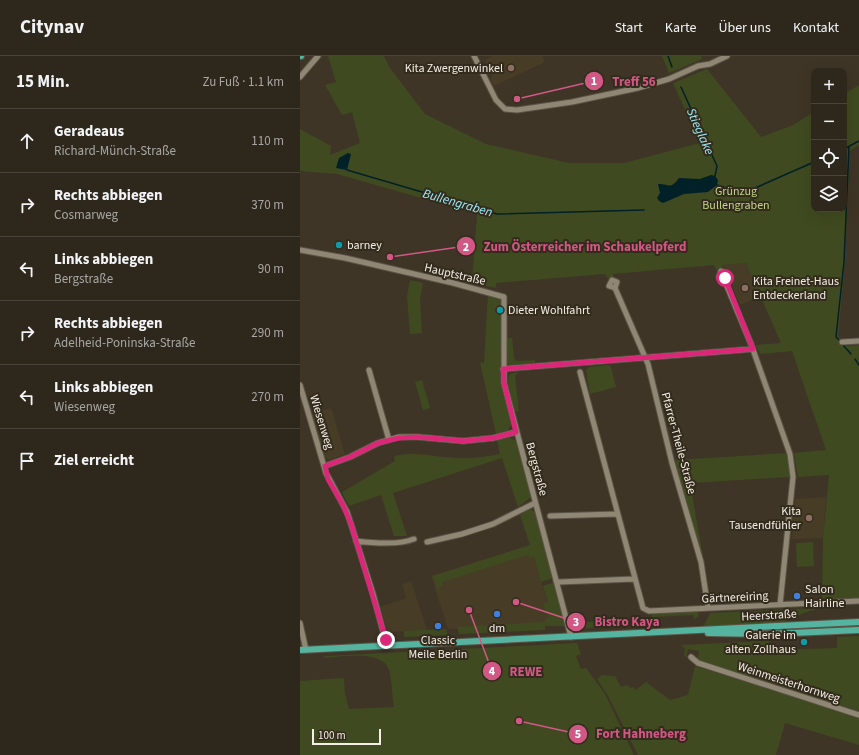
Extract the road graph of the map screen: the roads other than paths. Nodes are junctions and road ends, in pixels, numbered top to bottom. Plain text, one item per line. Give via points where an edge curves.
1 (318, 56) edge
2 (474, 56) edge
3 (727, 56) edge
4 (300, 77) edge
5 (300, 250) edge
6 (724, 279) dead end
7 (615, 288) dead end
8 (505, 304) joint
9 (859, 341) edge
10 (842, 342) dead end
11 (753, 349) junction
12 (645, 358) junction
13 (503, 369) junction
14 (369, 370) dead end
15 (580, 372) dead end
16 (300, 385) edge
17 (516, 432) junction
18 (389, 440) junction
19 (325, 466) junction
20 (535, 503) junction
21 (617, 514) junction
22 (550, 516) dead end
23 (414, 539) dead end
24 (356, 541) junction
25 (427, 542) dead end
26 (634, 579) junction
27 (556, 581) junction
28 (859, 601) edge
29 (780, 605) junction
30 (708, 608) junction
31 (859, 622) edge
32 (300, 623) edge
33 (859, 630) edge
34 (681, 632) junction
35 (571, 636) junction
36 (387, 646) junction
37 (303, 650) edge
38 (691, 657) dead end
39 (859, 715) edge

1 - 4 street
2 - 3 street via 492,94 500,105 510,110 599,97 643,87
5 - 8 street, Hauptstraße via 345,258 492,293 504,297
6 - 11 street
7 - 12 street, Pfarrer-Theile-Straße
8 - 13 street, Bergstraße
9 - 10 street
11 - 12 street
11 - 29 street via 790,454 793,475
12 - 13 street
12 - 30 street, Pfarrer-Theile-Straße via 701,562
13 - 17 street, Bergstraße
14 - 18 street
15 - 21 street, Gärtnereiring
16 - 19 street, Wiesenweg
17 - 18 street via 464,441 410,436
17 - 20 street, Bergstraße
18 - 19 street
19 - 24 street, Wiesenweg via 326,474 347,512
20 - 25 street via 493,524
20 - 27 street, Bergstraße
21 - 22 street
21 - 26 street, Gärtnereiring
23 - 24 street via 373,543
24 - 36 street, Wiesenweg
26 - 27 street
26 - 30 street, Gärtnereiring via 641,606 645,610
27 - 35 street, Bergstraße
28 - 29 street, Gärtnereiring
29 - 30 street, Gärtnereiring
31 - 34 main road, Heerstraße
32 - 37 street
33 - 34 main road, Heerstraße via 743,634
34 - 35 main road, Heerstraße
35 - 36 main road, Heerstraße
36 - 37 main road, Heerstraße
38 - 39 street, Weinmeisterhornweg via 698,663

